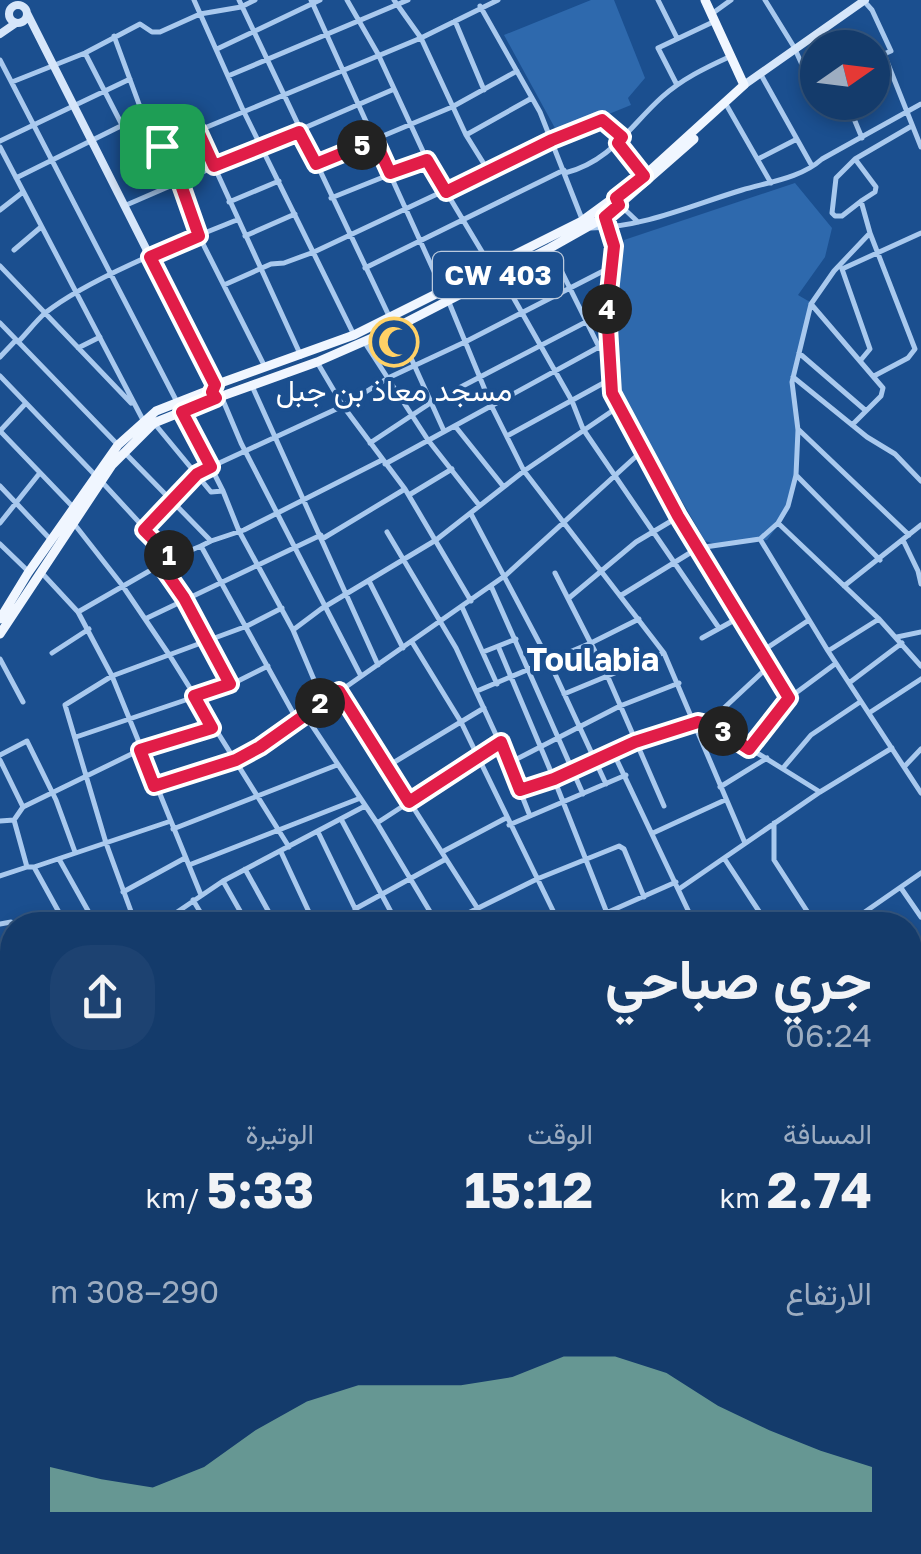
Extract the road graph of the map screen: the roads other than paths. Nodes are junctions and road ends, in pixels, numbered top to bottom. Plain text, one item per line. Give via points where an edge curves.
1 (33, 0) edge
2 (194, 0) edge
3 (255, 0) edge
4 (320, 0) edge
5 (346, 0) edge
6 (408, 0) edge
7 (467, 0) edge
8 (498, 0) edge
9 (658, 0) edge
10 (704, 0) edge
11 (731, 0) edge
12 (765, 0) edge
13 (864, 0) edge
14 (17, 2) edge
15 (312, 2) edge
16 (240, 3) edge
17 (395, 3) edge
18 (0, 6) edge
19 (480, 6) junction
20 (472, 11) junction
21 (28, 13) junction
22 (200, 14) junction
23 (712, 18) junction
24 (13, 20) junction
25 (455, 21) junction
26 (360, 22) junction
27 (820, 30) edge
28 (881, 30) edge
29 (253, 31) junction
30 (1, 34) edge
31 (328, 35) junction
32 (114, 36) junction
33 (420, 38) junction
34 (677, 38) junction
35 (38, 39) junction
36 (800, 43) edge
37 (794, 47) junction
38 (216, 49) junction
39 (86, 53) junction
40 (378, 54) junction
41 (729, 57) junction
42 (0, 60) edge
43 (266, 60) junction
44 (800, 62) edge
45 (51, 64) junction
46 (343, 70) junction
47 (517, 71) junction
48 (890, 71) edge
49 (760, 73) junction
50 (228, 76) junction
51 (130, 79) junction
52 (12, 82) junction
53 (677, 85) junction
54 (744, 85) junction
55 (393, 90) junction
56 (484, 90) junction
57 (104, 92) junction
58 (282, 95) junction
59 (732, 96) junction
60 (532, 98) junction
61 (921, 104) edge
62 (73, 106) junction
63 (359, 106) junction
64 (727, 106) junction
65 (452, 107) junction
66 (243, 110) junction
67 (905, 113) junction
68 (143, 116) junction
69 (854, 120) edge
70 (33, 125) junction
71 (122, 126) junction
72 (410, 126) junction
73 (910, 127) junction
74 (198, 131) junction
75 (299, 132) junction
76 (466, 135) junction
77 (797, 138) junction
78 (862, 138) junction
79 (375, 140) junction
80 (552, 140) junction
81 (620, 140) junction
82 (91, 142) junction
83 (0, 144) edge
84 (261, 144) junction
85 (162, 146) junction
86 (921, 148) edge
87 (2, 157) edge
88 (759, 158) junction
89 (855, 159) junction
90 (52, 160) junction
91 (427, 160) junction
92 (123, 162) dead end
93 (316, 164) junction
94 (214, 166) junction
95 (813, 167) junction
96 (564, 171) junction
97 (489, 172) junction
98 (390, 173) junction
99 (644, 176) junction
100 (16, 178) junction
101 (279, 180) junction
102 (180, 182) junction
103 (772, 183) junction
104 (23, 192) junction
105 (446, 192) junction
106 (331, 198) junction
107 (617, 201) junction
108 (862, 201) junction
109 (230, 202) junction
110 (124, 206) junction
111 (406, 209) junction
112 (0, 210) edge
113 (296, 214) junction
114 (605, 218) junction
115 (237, 220) junction
116 (462, 220) junction
117 (638, 222) junction
118 (584, 224) junction
119 (41, 228) junction
120 (870, 233) junction
121 (921, 234) edge
122 (199, 236) junction
123 (245, 236) junction
124 (349, 236) junction
125 (421, 240) junction
126 (550, 248) junction
127 (14, 250) dead end
128 (314, 252) junction
129 (880, 252) junction
130 (150, 257) junction
131 (0, 266) edge
132 (614, 266) junction
133 (365, 268) junction
134 (260, 269) junction
135 (842, 269) junction
136 (496, 271) junction
137 (834, 271) junction
138 (112, 276) junction
139 (224, 285) junction
140 (569, 288) junction
141 (77, 294) junction
142 (446, 296) junction
143 (811, 304) junction
144 (607, 311) junction
145 (521, 312) junction
146 (45, 314) junction
147 (586, 322) junction
148 (0, 323) edge
149 (393, 323) junction
150 (921, 330) edge
151 (910, 334) junction
152 (100, 337) junction
153 (358, 338) junction
154 (17, 341) junction
155 (466, 342) junction
156 (540, 346) junction
157 (599, 347) junction
158 (78, 348) junction
159 (799, 353) junction
160 (607, 354) junction
161 (301, 356) junction
162 (0, 357) edge
163 (860, 361) junction
164 (317, 362) junction
165 (415, 364) junction
166 (266, 369) junction
167 (556, 373) junction
168 (0, 376) edge
169 (874, 376) junction
170 (480, 377) junction
171 (793, 377) junction
172 (388, 378) junction
173 (610, 379) junction
174 (252, 386) junction
175 (218, 392) junction
176 (572, 401) junction
177 (176, 402) junction
178 (432, 402) junction
179 (26, 403) junction
180 (343, 406) junction
181 (618, 407) junction
182 (492, 408) junction
183 (137, 409) junction
184 (866, 410) junction
185 (182, 412) junction
186 (411, 414) junction
187 (148, 422) junction
188 (852, 424) junction
189 (455, 426) junction
190 (583, 430) junction
191 (798, 430) junction
192 (0, 431) edge
193 (444, 431) junction
194 (507, 436) junction
195 (278, 437) junction
196 (428, 440) junction
197 (370, 443) junction
198 (121, 448) junction
199 (246, 450) junction
200 (642, 450) junction
201 (383, 462) junction
202 (211, 467) junction
203 (921, 468) edge
204 (452, 469) junction
205 (524, 470) junction
206 (914, 473) junction
207 (39, 474) junction
208 (197, 474) junction
209 (613, 474) junction
210 (796, 475) junction
211 (98, 478) junction
212 (921, 481) edge
213 (0, 486) edge
214 (503, 486) junction
215 (223, 491) junction
216 (407, 492) junction
217 (305, 499) junction
218 (172, 500) junction
219 (17, 504) junction
220 (479, 505) junction
221 (73, 507) junction
222 (279, 512) junction
223 (471, 514) junction
224 (678, 516) junction
225 (73, 522) junction
226 (564, 522) junction
227 (0, 523) edge
228 (778, 523) junction
229 (921, 525) edge
230 (144, 530) junction
231 (654, 530) junction
232 (239, 531) junction
233 (387, 532) dead end
234 (322, 537) junction
235 (906, 537) junction
236 (760, 539) junction
237 (50, 540) junction
238 (436, 540) junction
239 (212, 541) junction
240 (0, 544) edge
241 (201, 546) junction
242 (297, 547) junction
243 (698, 548) junction
244 (172, 558) junction
245 (403, 559) junction
246 (880, 560) junction
247 (676, 562) junction
248 (258, 563) junction
249 (161, 565) junction
250 (41, 570) junction
251 (601, 570) junction
252 (555, 572) dead end
253 (28, 573) junction
254 (506, 575) junction
255 (221, 580) junction
256 (370, 581) junction
257 (122, 584) junction
258 (921, 584) edge
259 (490, 586) junction
260 (844, 586) junction
261 (345, 594) junction
262 (620, 596) junction
263 (184, 598) junction
264 (569, 598) junction
265 (471, 601) junction
266 (326, 606) junction
267 (282, 608) junction
268 (462, 608) junction
269 (78, 612) junction
270 (740, 617) junction
271 (145, 618) junction
272 (0, 619) edge
273 (879, 619) junction
274 (639, 620) junction
275 (809, 620) junction
276 (442, 622) junction
277 (247, 626) junction
278 (720, 628) junction
279 (88, 630) junction
280 (293, 630) junction
281 (921, 632) edge
282 (0, 634) edge
283 (702, 638) dead end
284 (516, 639) junction
285 (900, 640) junction
286 (207, 641) junction
287 (412, 642) junction
288 (591, 643) junction
289 (498, 646) junction
290 (403, 648) junction
291 (828, 651) junction
292 (483, 652) junction
293 (761, 652) junction
294 (52, 653) dead end
295 (664, 653) junction
296 (170, 656) junction
297 (0, 659) edge
298 (549, 661) junction
299 (836, 664) junction
300 (268, 666) junction
301 (378, 666) junction
302 (769, 666) junction
303 (921, 666) edge
304 (530, 669) junction
305 (112, 676) junction
306 (361, 676) junction
307 (513, 676) junction
308 (607, 676) junction
309 (921, 679) edge
310 (678, 683) junction
311 (848, 683) junction
312 (230, 684) junction
313 (497, 684) junction
314 (339, 691) junction
315 (478, 691) junction
316 (564, 694) junction
317 (194, 696) junction
318 (789, 698) junction
319 (324, 701) junction
320 (860, 701) junction
321 (22, 702) dead end
322 (620, 706) junction
323 (485, 708) junction
324 (869, 713) junction
325 (304, 715) junction
326 (129, 719) junction
327 (297, 720) junction
328 (460, 722) junction
329 (695, 723) junction
330 (708, 723) junction
331 (580, 726) junction
332 (212, 728) junction
333 (76, 738) junction
334 (559, 738) junction
335 (501, 742) junction
336 (635, 742) junction
337 (892, 748) junction
338 (921, 748) edge
339 (749, 749) junction
340 (140, 750) junction
341 (540, 750) junction
342 (613, 752) junction
343 (0, 757) edge
344 (766, 758) junction
345 (478, 759) junction
346 (236, 760) junction
347 (595, 761) junction
348 (509, 763) junction
349 (338, 765) junction
350 (388, 766) junction
351 (904, 767) junction
352 (784, 768) junction
353 (572, 771) junction
354 (86, 774) junction
355 (626, 775) junction
356 (554, 779) junction
357 (606, 784) junction
358 (154, 786) junction
359 (720, 787) junction
360 (520, 790) junction
361 (51, 792) junction
362 (820, 792) junction
363 (921, 793) edge
364 (584, 794) junction
365 (257, 798) junction
366 (359, 799) junction
367 (725, 800) junction
368 (409, 802) junction
369 (563, 804) junction
370 (364, 806) junction
371 (664, 806) dead end
372 (23, 807) junction
373 (530, 816) junction
374 (341, 819) junction
375 (14, 820) junction
376 (0, 821) edge
377 (170, 821) junction
378 (507, 821) junction
379 (377, 822) junction
380 (774, 824) junction
381 (173, 829) junction
382 (277, 831) junction
383 (318, 832) junction
384 (653, 833) junction
385 (106, 843) junction
386 (745, 844) junction
387 (288, 847) junction
388 (75, 852) junction
389 (280, 852) junction
390 (444, 856) junction
391 (724, 858) junction
392 (59, 859) junction
393 (187, 861) junction
394 (586, 861) junction
395 (30, 867) junction
396 (245, 869) junction
397 (921, 873) edge
398 (0, 876) edge
399 (411, 880) junction
400 (536, 880) junction
401 (223, 881) junction
402 (678, 885) junction
403 (901, 888) junction
404 (123, 892) junction
405 (201, 895) junction
406 (381, 895) junction
407 (644, 896) junction
408 (193, 900) junction
409 (355, 909) junction
410 (474, 910) junction
411 (58, 912) edge
412 (89, 912) edge
413 (131, 912) edge
414 (176, 912) edge
415 (200, 912) edge
416 (241, 912) edge
417 (269, 912) edge
418 (310, 912) edge
419 (356, 912) edge
420 (391, 912) edge
421 (432, 912) edge
422 (470, 912) edge
423 (553, 912) edge
424 (607, 912) edge
425 (609, 912) edge
426 (689, 912) edge
427 (759, 912) edge
428 (808, 912) edge
429 (865, 912) edge
430 (918, 912) edge

1 - 21 street
2 - 22 street
3 - 16 street
4 - 15 street
5 - 26 street
6 - 17 street
7 - 20 street
8 - 19 street
9 - 34 street
10 - 23 main road
11 - 23 street
12 - 37 street
13 - 27 street
13 - 28 street
14 - 21 street
14 - 24 street via 10,10
15 - 29 street
15 - 31 street
16 - 22 street
16 - 29 street
17 - 26 street
17 - 33 street
18 - 24 street
19 - 20 street
19 - 47 street
20 - 25 street
21 - 24 street via 24,22
21 - 35 street
22 - 32 street via 160,32 142,24
22 - 38 street
23 - 34 street
23 - 41 main road
24 - 30 street
24 - 35 street
25 - 33 street
25 - 56 street
26 - 31 street
26 - 40 street
29 - 38 street
29 - 43 street
31 - 43 street
31 - 46 street
32 - 39 street
32 - 51 street
33 - 40 street
33 - 65 street
34 - 53 street via 658,49
35 - 45 street
36 - 37 street
37 - 44 street
37 - 49 street
38 - 50 street
39 - 45 street
39 - 57 street
40 - 46 street
40 - 55 street
41 - 53 street
41 - 54 main road
42 - 52 street
43 - 50 street
43 - 58 street
45 - 52 street
45 - 62 street
46 - 58 street
46 - 63 street
47 - 56 street
47 - 60 street
48 - 67 street
49 - 54 street
49 - 77 street
50 - 66 street
51 - 57 street
51 - 68 street
52 - 70 street
53 - 81 street
54 - 59 main road, CW 403
55 - 63 street
55 - 72 street
56 - 65 street
57 - 62 street
57 - 71 street
58 - 66 street
58 - 75 street
59 - 64 main road, CW 403
59 - 99 main road, CW 403
60 - 76 street
60 - 80 street
61 - 67 street
62 - 70 street
62 - 82 street
63 - 75 street
63 - 79 street
64 - 88 street
64 - 107 main road, CW 403
65 - 72 street
65 - 76 street
66 - 74 street
66 - 84 street
67 - 73 street
67 - 78 street
68 - 71 street
68 - 85 street
69 - 78 street
70 - 83 street
70 - 90 street
71 - 82 street
72 - 79 street
72 - 91 street
73 - 86 street
73 - 89 street
74 - 85 street
74 - 94 street
75 - 84 street
75 - 93 street
76 - 97 street
77 - 88 street
77 - 95 street
78 - 95 street
79 - 93 street
79 - 98 street
80 - 81 street via 602,120
80 - 96 street
80 - 97 street
81 - 96 street via 597,161
81 - 99 street
82 - 90 street
82 - 110 street
83 - 87 street
84 - 94 street
84 - 101 street
85 - 92 street
85 - 102 street
87 - 100 street
88 - 103 street
89 - 108 street via 876,187
89 - 108 street via 836,178 832,213 842,216
90 - 100 street
90 - 138 street
91 - 98 street
91 - 105 street
93 - 106 street
94 - 102 street
94 - 109 street
95 - 103 street
96 - 116 street
96 - 118 street
97 - 105 street
98 - 106 street
98 - 111 street
99 - 107 main road, CW 403
100 - 104 street
101 - 109 street
101 - 113 street
102 - 110 street
102 - 122 street
103 - 117 street
104 - 112 street
104 - 119 street
105 - 111 street
105 - 116 street
106 - 124 street
107 - 114 main road, CW 403
107 - 117 street
108 - 120 street
109 - 115 street
110 - 130 street
111 - 124 street
111 - 125 street
113 - 123 street
113 - 128 street
114 - 117 street
114 - 118 main road, CW 403
114 - 132 street
115 - 122 street
115 - 123 street
116 - 125 street
116 - 136 street
118 - 126 main road, CW 403
118 - 136 main road, CW 403
119 - 127 street
119 - 141 street
120 - 129 street
120 - 137 street
121 - 129 street
122 - 130 street
122 - 139 street
123 - 134 street
124 - 128 street
124 - 133 street
125 - 133 street
125 - 142 street
126 - 136 main road, CW 403
126 - 140 street
128 - 134 street
128 - 153 street
129 - 135 street
129 - 151 street
130 - 138 street
130 - 175 street
131 - 146 street
132 - 140 street
132 - 144 street
133 - 149 street
134 - 139 street
134 - 161 street
135 - 137 street
135 - 163 street via 870,348
136 - 142 main road, CW 403
136 - 145 street
137 - 143 street
138 - 141 street
138 - 177 street
139 - 166 street
140 - 145 street
140 - 147 street
141 - 146 street
141 - 152 street
142 - 149 main road, CW 403
142 - 155 street
143 - 159 street
143 - 163 street
144 - 147 street
144 - 160 street
145 - 155 street
145 - 156 street
146 - 154 street
146 - 158 street
147 - 156 street
147 - 157 street
148 - 154 street
149 - 153 main road, CW 403
149 - 165 street
150 - 151 street
151 - 169 street via 913,354
152 - 158 street
152 - 183 street
153 - 161 main road, CW 403
153 - 164 main road, CW 403
153 - 172 street
154 - 162 street
154 - 198 street
155 - 165 street
155 - 170 street
156 - 167 street
156 - 170 street
157 - 160 street
157 - 167 street
158 - 183 street
159 - 171 street
159 - 184 street
160 - 173 street
161 - 166 main road, CW 403
163 - 169 street
164 - 174 main road, CW 403
164 - 180 street
165 - 172 street
165 - 178 street
166 - 175 main road, CW 403
167 - 176 street
167 - 182 street
168 - 179 street
169 - 184 street via 884,390
170 - 178 street
170 - 182 street
171 - 188 street
171 - 191 street
172 - 180 street
172 - 186 street
173 - 176 street
173 - 181 street
174 - 175 main road, CW 403
174 - 195 street
175 - 177 main road, CW 403
175 - 185 main road, CW 403
175 - 199 street
176 - 190 street
176 - 194 street
177 - 187 main road, CW 403
178 - 186 street
178 - 193 street
179 - 192 street
179 - 211 street
180 - 195 street
180 - 197 street
181 - 190 street
181 - 200 street
182 - 189 street
182 - 194 street
183 - 187 street
184 - 188 street
185 - 187 main road, CW 403
185 - 202 street
186 - 196 street
186 - 197 street
187 - 198 main road, CW 403
187 - 208 street
188 - 206 street
189 - 193 street
189 - 214 street
190 - 205 street
190 - 209 street
191 - 210 street
191 - 235 street
192 - 207 street
193 - 196 street
194 - 205 street
195 - 199 street
195 - 217 street
196 - 201 street
196 - 204 street
197 - 201 street
198 - 211 main road, CW 403
198 - 218 street
199 - 202 street
199 - 222 street
200 - 209 street
200 - 224 street
201 - 216 street
201 - 217 street
202 - 208 street
202 - 215 street
203 - 206 street
204 - 216 street
204 - 220 street
205 - 214 street
205 - 226 street
206 - 212 street
207 - 219 street
207 - 221 street
208 - 215 street via 211,492
208 - 218 street
209 - 226 street
209 - 231 street
210 - 228 street
210 - 246 street
211 - 221 main road, CW 403
211 - 225 main road, CW 403
211 - 230 street
213 - 219 street
214 - 220 street
215 - 232 street
216 - 234 street
216 - 238 street
217 - 222 street
217 - 234 street
218 - 230 street
218 - 239 street
219 - 227 street
219 - 237 street
220 - 223 street
221 - 237 main road, CW 403
222 - 232 street
222 - 242 street
223 - 238 street
223 - 254 street
224 - 231 street
224 - 243 street
225 - 250 main road, CW 403
225 - 257 street
226 - 251 street
226 - 254 street
228 - 236 street
228 - 260 street
229 - 235 street
230 - 244 street
231 - 247 street
231 - 251 street
232 - 239 street
232 - 248 street
233 - 245 street
234 - 242 street
234 - 261 street
235 - 246 street
235 - 258 street
236 - 243 street
236 - 275 street
237 - 253 main road, CW 403
238 - 245 street
238 - 265 street
239 - 241 street
240 - 253 street
241 - 244 street
241 - 255 street
242 - 248 street
242 - 266 street
243 - 247 street
243 - 270 street
244 - 249 street
245 - 256 street
245 - 276 street
246 - 260 street
247 - 262 street
247 - 278 street
248 - 255 street
248 - 267 street
249 - 257 street
249 - 263 street
250 - 253 street
250 - 269 street
250 - 282 main road, CW 403
251 - 262 street
251 - 264 street
252 - 264 street
253 - 272 main road, CW 403
254 - 259 street
254 - 298 street
255 - 263 street
255 - 277 street
256 - 261 street
256 - 290 street
257 - 269 street
257 - 271 street
259 - 265 street
259 - 284 street
260 - 273 street
261 - 266 street
261 - 301 street
262 - 274 street
263 - 271 street
263 - 286 street
264 - 288 street
265 - 268 street
266 - 280 street
266 - 306 street
267 - 277 street
267 - 280 street
268 - 276 street
268 - 292 street
269 - 279 street
270 - 278 street
270 - 293 street
271 - 296 street
273 - 285 street
273 - 291 street
274 - 288 street
274 - 295 street
275 - 291 street
275 - 293 street
276 - 287 street
276 - 315 street
277 - 286 street
277 - 300 street
278 - 283 street
279 - 294 street
279 - 305 street
280 - 319 street
281 - 285 street
284 - 289 street
284 - 304 street
285 - 303 street
285 - 311 street
286 - 296 street
286 - 312 street
287 - 290 street
287 - 328 street
288 - 298 street
288 - 308 street
289 - 292 street
289 - 307 street
290 - 301 street
291 - 299 street
292 - 313 street
293 - 302 street
295 - 308 street
295 - 310 street
296 - 305 street
296 - 317 street
297 - 321 street
298 - 304 street
298 - 316 street
299 - 311 street
299 - 318 street
300 - 312 street
300 - 327 street
301 - 306 street
302 - 318 street
302 - 330 street
304 - 307 street
304 - 334 street
305 - 326 street
305 - 333 street via 65,705
306 - 314 street
307 - 313 street
307 - 341 street
308 - 316 street
308 - 322 street
309 - 324 street
310 - 322 street
310 - 329 street
311 - 320 street
312 - 317 street
313 - 315 street
314 - 319 street
314 - 350 street
315 - 323 street
316 - 331 street
317 - 326 street
317 - 332 street
318 - 339 street
319 - 325 street
320 - 324 street
320 - 352 street via 811,735
322 - 331 street
322 - 336 street
323 - 328 street
323 - 335 street
324 - 337 street
325 - 327 street
325 - 349 street
326 - 333 street
326 - 340 street
327 - 346 street
328 - 345 street
328 - 350 street
329 - 330 street
329 - 336 street
329 - 359 street
330 - 339 street
331 - 334 street
331 - 347 street
332 - 340 street
332 - 346 street
333 - 354 street
334 - 341 street
334 - 353 street
335 - 345 street
335 - 348 street
336 - 342 street
336 - 371 street
337 - 351 street
337 - 362 street
338 - 351 street
339 - 344 street
340 - 354 street
340 - 358 street
341 - 348 street
341 - 356 street
342 - 347 street
342 - 355 street
343 - 361 street via 27,741
343 - 372 street
344 - 352 street
344 - 359 street
345 - 368 street
345 - 378 street
346 - 358 street
346 - 365 street
347 - 353 street
347 - 357 street
348 - 360 street
349 - 365 street
349 - 366 street
350 - 368 street
351 - 363 street
352 - 362 street
353 - 356 street
353 - 364 street
354 - 361 street
354 - 385 street
355 - 357 street
355 - 384 street
356 - 360 street
356 - 369 street
357 - 364 street
358 - 377 street
359 - 367 street
360 - 373 street
361 - 372 street
361 - 388 street
362 - 380 street
364 - 369 street
365 - 381 street
365 - 382 street
366 - 370 street
366 - 382 street
367 - 384 street
367 - 386 street
368 - 379 street
368 - 390 street
369 - 373 street
369 - 394 street
370 - 374 street
370 - 379 street
372 - 375 street
373 - 378 street
374 - 383 street
374 - 406 street
375 - 376 street
375 - 395 street
377 - 381 street
377 - 385 street
378 - 390 street
378 - 400 street
379 - 399 street
380 - 386 street
380 - 428 street via 774,860
381 - 393 street
382 - 387 street
382 - 393 street
383 - 387 street
383 - 409 street
384 - 402 street
385 - 388 street
385 - 404 street
386 - 391 street
387 - 389 street
388 - 392 street
389 - 396 street
389 - 418 street
390 - 399 street
390 - 410 street
391 - 402 street
391 - 427 street
392 - 395 street
392 - 412 street
393 - 404 street
393 - 405 street
394 - 400 street
394 - 407 street via 621,846
394 - 424 street
395 - 398 street
395 - 411 street
396 - 401 street
396 - 417 street
397 - 403 street
399 - 406 street
399 - 421 street
400 - 410 street
400 - 423 street
401 - 405 street
401 - 416 street
402 - 407 street
402 - 426 street
403 - 429 street
403 - 430 street
404 - 413 street
405 - 408 street
406 - 409 street
406 - 420 street
407 - 425 street
408 - 414 street
408 - 415 street
409 - 419 street
410 - 422 street

